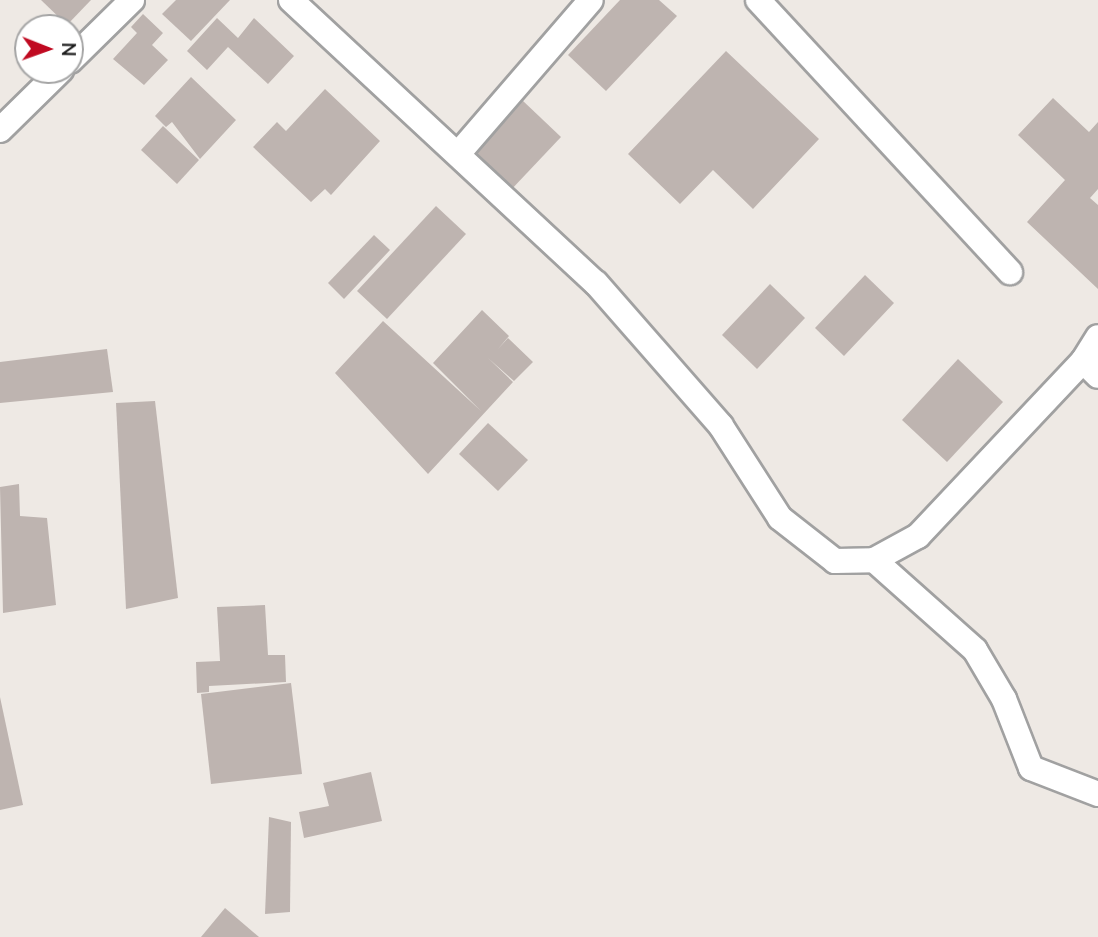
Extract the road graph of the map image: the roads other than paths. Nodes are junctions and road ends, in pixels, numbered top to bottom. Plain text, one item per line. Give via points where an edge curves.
1 (132, 0) edge
2 (291, 0) edge
3 (592, 0) edge
4 (758, 0) edge
5 (84, 47) edge
6 (47, 84) edge
7 (0, 130) edge
8 (457, 154) junction
9 (1010, 272) dead end
10 (1098, 337) edge
11 (1090, 369) edge
12 (874, 561) junction
13 (1098, 794) edge

1 - 5 street
2 - 8 street
3 - 8 street
4 - 9 street
6 - 7 street
8 - 12 street via 596,283 721,426 780,517 835,561
10 - 11 street
11 - 12 street via 918,536
12 - 13 street via 975,650 1004,699 1031,768

